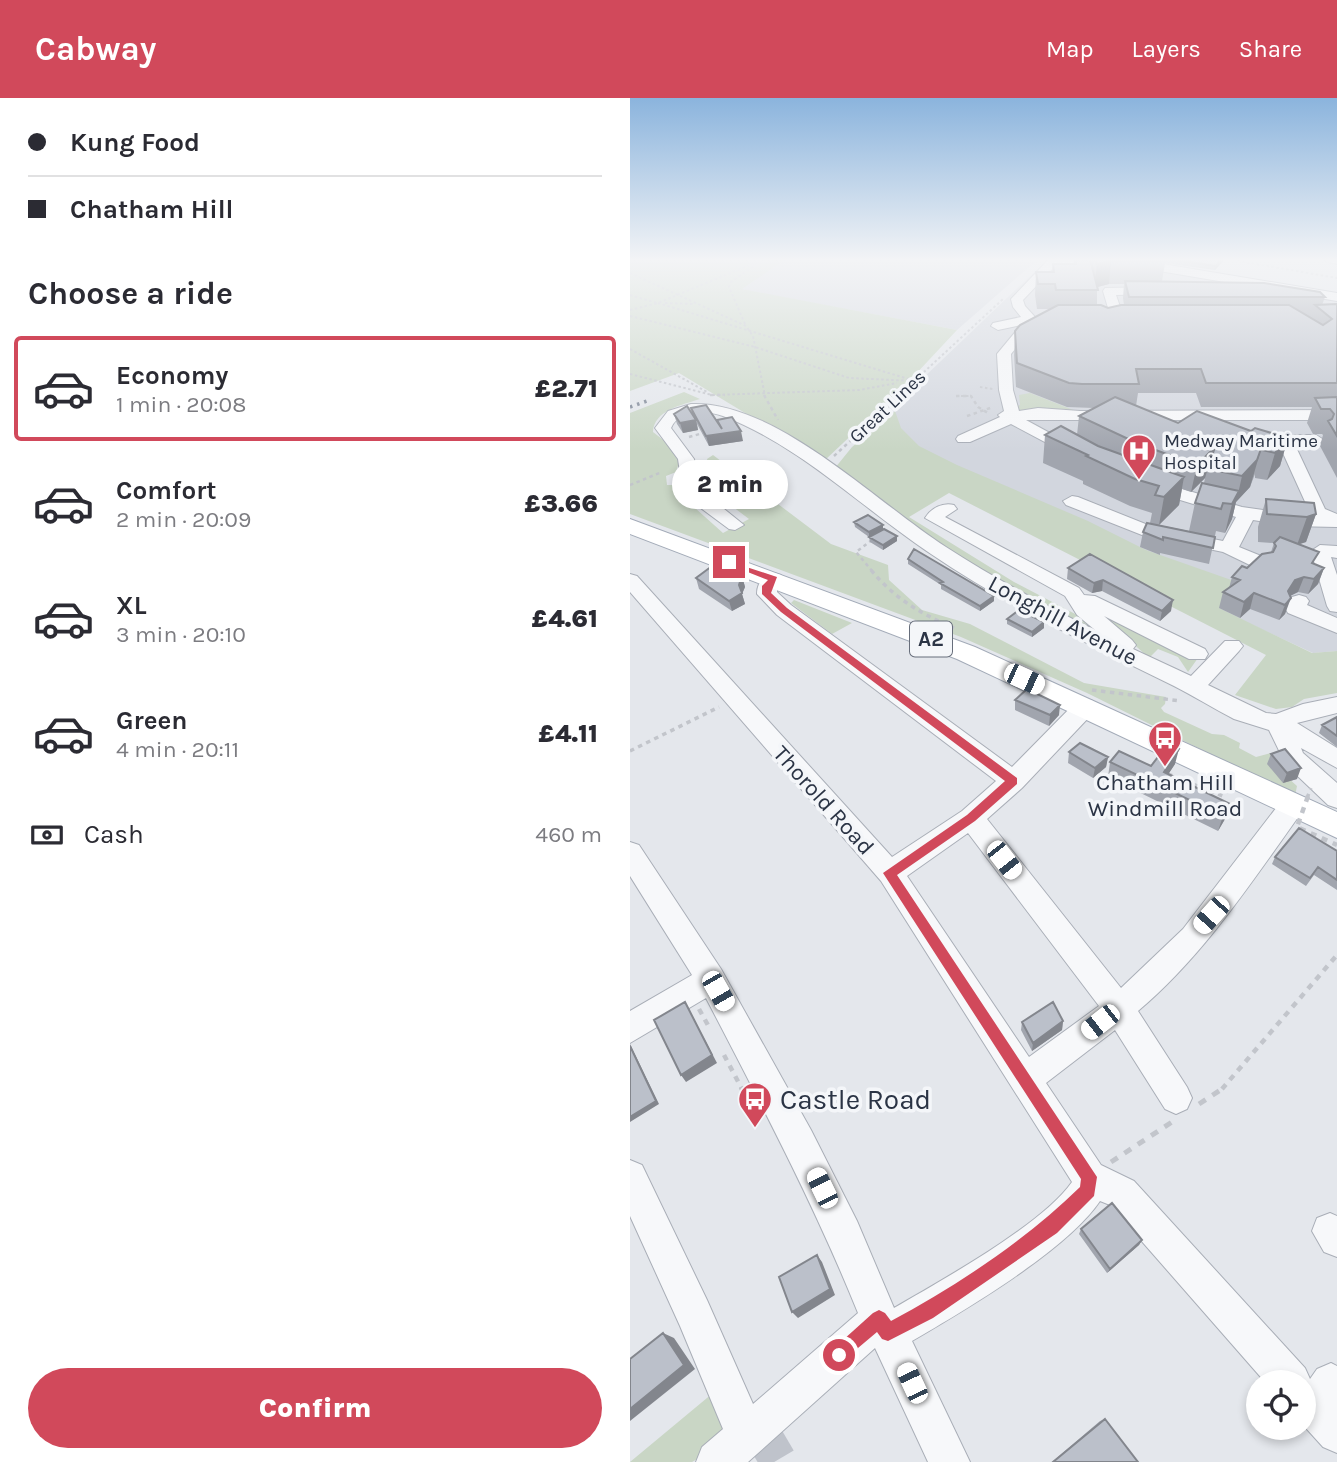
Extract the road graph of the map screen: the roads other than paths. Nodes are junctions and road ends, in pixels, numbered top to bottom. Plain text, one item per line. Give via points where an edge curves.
1 (1022, 323) edge
2 (1033, 323) edge
3 (998, 326) dead end
4 (986, 411) road end
5 (1337, 415) edge
6 (1013, 417) junction
7 (964, 439) dead end
8 (1316, 440) dead end
9 (1091, 461) edge
10 (688, 474) junction
11 (666, 475) road end
12 (1139, 481) edge
13 (1072, 501) dead end
14 (948, 509) dead end
15 (1247, 514) junction
16 (1337, 520) edge
17 (735, 525) dead end
18 (630, 526) edge
19 (1229, 548) junction
20 (1337, 552) edge
21 (1259, 562) edge
22 (774, 579) junction
23 (630, 580) edge
24 (1072, 592) junction
25 (1299, 601) dead end
26 (1337, 606) edge
27 (1337, 625) edge
28 (1232, 646) dead end
29 (1197, 654) dead end
30 (1140, 660) junction
31 (1194, 686) junction
32 (1088, 699) junction
33 (1337, 705) edge
34 (1277, 722) junction
35 (1337, 759) edge
36 (1013, 781) junction
37 (1301, 797) junction
38 (1337, 799) edge
39 (971, 818) junction
40 (1337, 826) edge
41 (630, 853) edge
42 (890, 873) junction
43 (701, 985) junction
44 (1118, 1007) junction
45 (630, 1028) edge
46 (1025, 1080) junction
47 (1182, 1108) road end
48 (630, 1177) edge
49 (1089, 1177) junction
50 (884, 1326) junction
51 (1286, 1370) edge
52 (732, 1450) edge
53 (949, 1462) edge

1 - 3 street
2 - 6 street via 1004,355
4 - 6 street
5 - 6 street
6 - 7 street
6 - 9 street
8 - 16 street via 1285,440 1317,512
10 - 11 street
10 - 17 street via 701,500
10 - 30 street, Longhill Avenue via 687,460 663,428 667,419 680,411 699,408 729,413 780,431 896,522 994,585
12 - 15 street via 1198,503
13 - 19 street via 1148,531
14 - 24 street via 934,518
15 - 16 street
15 - 19 street
18 - 22 main road, A2
19 - 21 street
20 - 26 street via 1320,551
22 - 32 main road, A2
22 - 36 street via 767,594 784,610
23 - 42 street, Thorold Road
24 - 29 street via 1165,627
24 - 30 street via 1084,610
25 - 27 street via 1295,608
28 - 31 street
30 - 31 street, Longhill Avenue
31 - 34 street, Longhill Avenue via 1257,718
32 - 36 street
32 - 37 main road, A2
33 - 34 street
34 - 35 street, Longhill Avenue
34 - 38 street via 1296,761
36 - 39 street
37 - 40 main road, A2
37 - 44 street via 1177,956
39 - 42 street
39 - 44 street
41 - 43 street
42 - 46 street, Thorold Road
43 - 45 street
43 - 50 street via 799,1142
44 - 46 street
44 - 47 street
46 - 49 street, Thorold Road
48 - 52 street via 694,1313
49 - 50 street via 1088,1190 1059,1222 926,1312
49 - 51 street via 1122,1193
50 - 52 street
50 - 53 street

